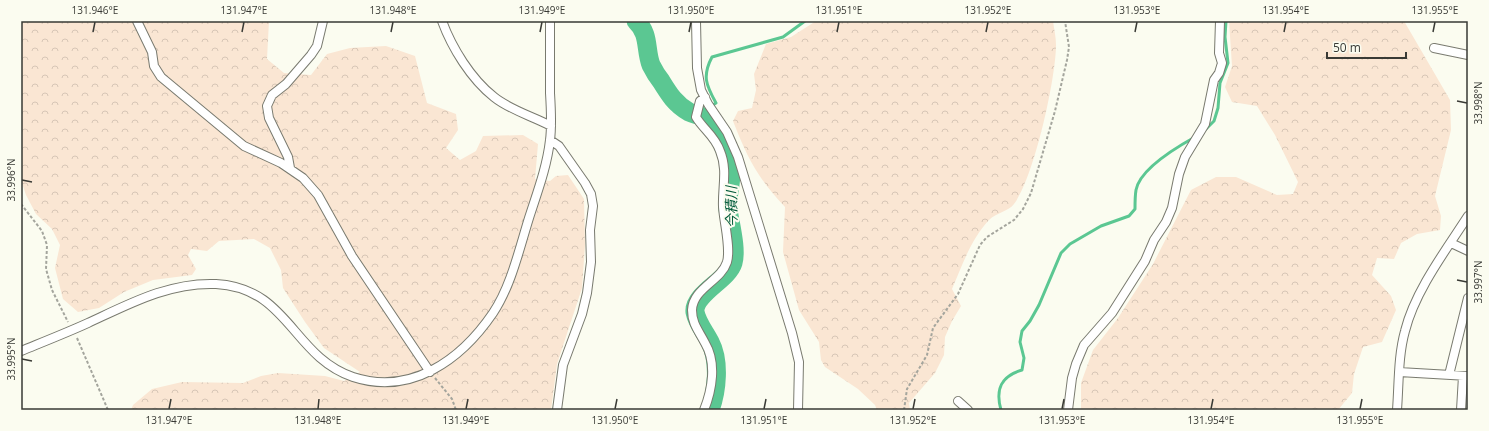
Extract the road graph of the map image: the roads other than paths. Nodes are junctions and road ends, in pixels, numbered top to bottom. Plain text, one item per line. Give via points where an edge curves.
1 (137, 21) edge
2 (322, 21) edge
3 (442, 21) edge
4 (550, 21) edge
5 (696, 21) edge
6 (1220, 21) edge
7 (1434, 48) dead end
8 (1468, 55) edge
9 (705, 97) junction
10 (551, 126) junction
11 (550, 140) junction
12 (290, 168) junction
13 (1468, 216) edge
14 (1451, 243) junction
15 (1468, 252) edge
16 (1468, 298) edge
17 (21, 352) edge
18 (430, 372) junction
19 (1399, 372) junction
20 (1450, 375) junction
21 (1466, 376) edge
22 (958, 401) dead end
23 (557, 410) edge
24 (704, 410) edge
25 (798, 410) edge
26 (968, 410) edge
27 (1068, 410) edge
28 (1397, 410) edge
29 (1461, 410) edge

1 - 12 street via 152,52 154,66 161,77 244,146
2 - 12 street via 317,46 286,84 272,95 267,106 268,118 283,146
3 - 10 street via 479,83 494,97
4 - 10 street
5 - 9 street via 697,68
6 - 27 street via 1219,53 1222,63 1214,80 1205,124 1185,157 1172,208 1145,261 1112,313 1084,345 1072,378
7 - 8 street
9 - 24 street via 700,101 696,116 713,136 724,163 723,208 727,262 695,298 692,306 694,325 710,352 712,380 710,396
9 - 25 street via 727,132 738,157 779,290 799,362
10 - 11 street
11 - 18 street via 546,164 510,277 493,313 469,342
11 - 23 street via 559,146 585,183 591,194 593,206 587,293 563,365
12 - 18 street via 318,195 352,256
13 - 14 street
14 - 15 street
14 - 19 street via 1410,314 1400,353
16 - 20 street
17 - 18 street via 158,292 215,284 238,287 263,299 276,308 308,348 325,362 351,376 377,383 405,382
19 - 20 street
19 - 28 street
20 - 21 street
21 - 29 street
22 - 26 street

